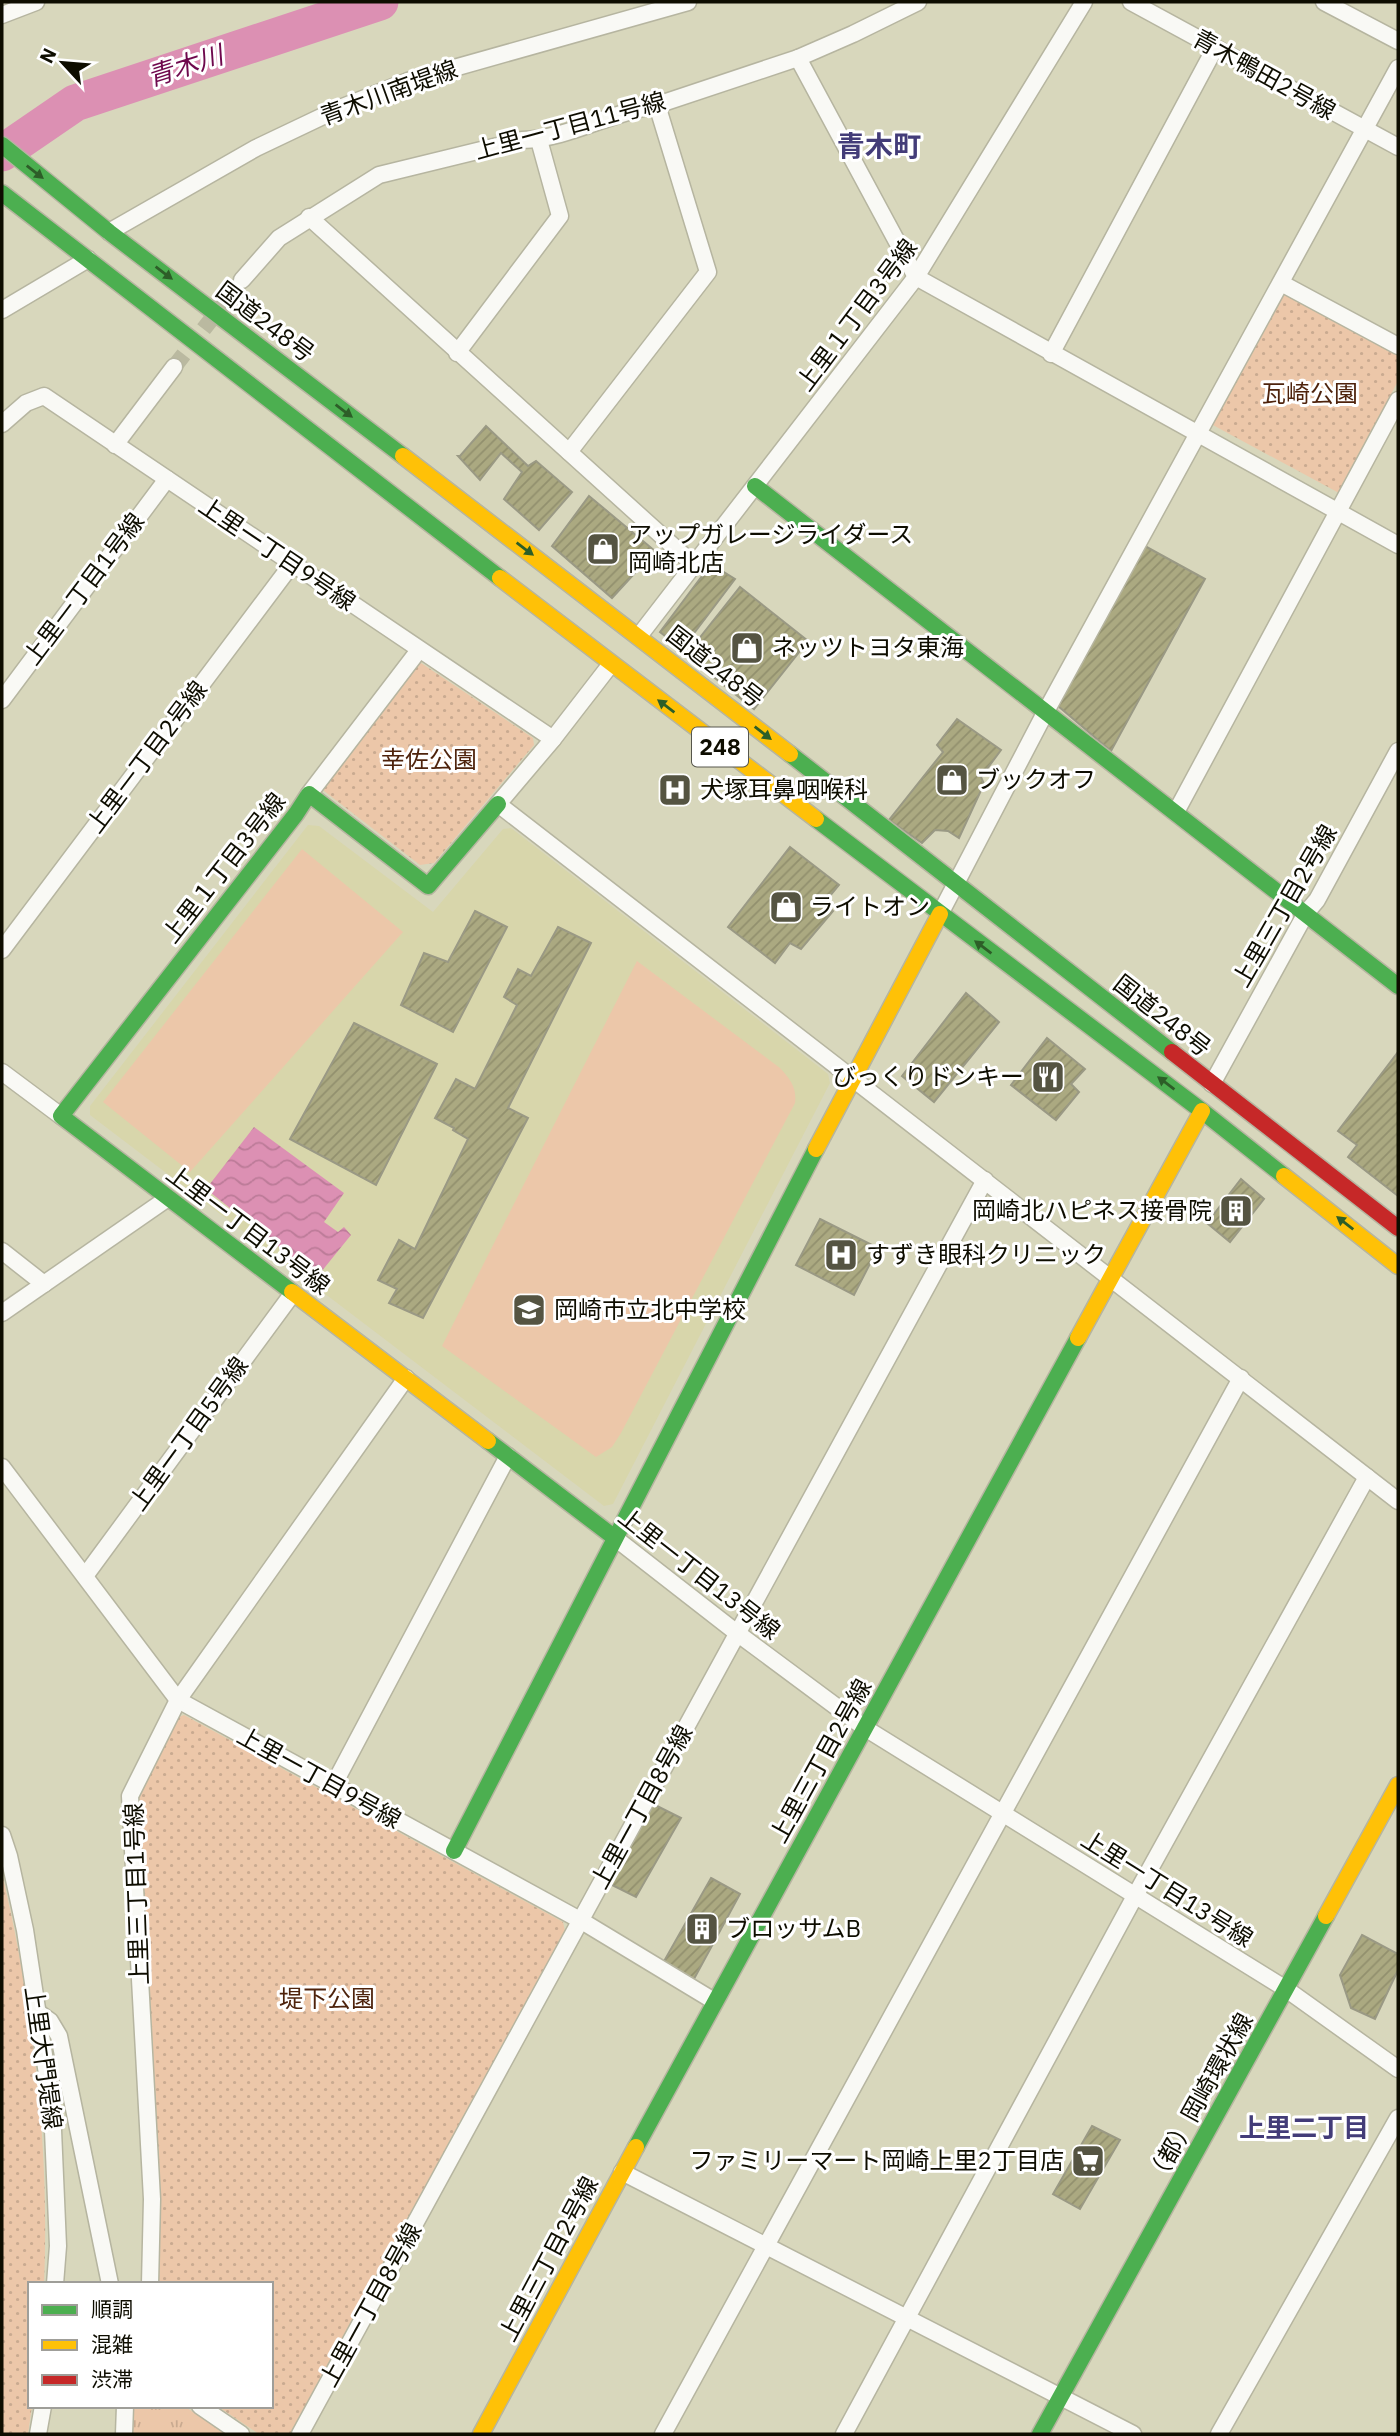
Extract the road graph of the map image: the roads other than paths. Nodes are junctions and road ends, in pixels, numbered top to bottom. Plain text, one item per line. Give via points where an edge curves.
1 (36, 2) edge
2 (688, 2) edge
3 (918, 2) edge
4 (1084, 2) edge
5 (1131, 2) edge
6 (1324, 2) edge
7 (2, 16) edge
8 (1398, 41) edge
9 (1215, 48) junction
10 (797, 58) junction
11 (1398, 68) edge
12 (657, 105) junction
13 (1365, 130) junction
14 (539, 140) junction
15 (2, 145) edge
16 (1398, 148) edge
17 (2, 193) edge
18 (309, 217) junction
19 (109, 232) junction
20 (88, 259) junction
21 (916, 277) junction
22 (243, 280) tunnel mouth
23 (1281, 283) junction
24 (2, 310) edge
25 (1398, 346) edge
26 (457, 353) junction
27 (1051, 354) junction
28 (174, 367) tunnel mouth
29 (1398, 400) edge
30 (2, 424) edge
31 (1198, 434) junction
32 (116, 445) junction
33 (569, 452) junction
34 (167, 479) junction
35 (755, 486) junction
36 (1338, 512) junction
37 (1398, 545) edge
38 (292, 564) junction
39 (694, 565) junction
40 (639, 636) junction
41 (419, 650) junction
42 (611, 664) junction
43 (2, 700) edge
44 (1045, 713) junction
45 (553, 739) junction
46 (1398, 751) edge
47 (309, 794) junction
48 (498, 804) junction
49 (1176, 812) junction
50 (954, 884) junction
51 (1306, 913) junction
52 (940, 914) junction
53 (2, 950) edge
54 (1398, 986) edge
55 (2, 1072) edge
56 (853, 1078) junction
57 (1212, 1084) junction
58 (1202, 1111) junction
59 (61, 1116) junction
60 (985, 1180) junction
61 (168, 1198) junction
62 (1398, 1228) edge
63 (2, 1251) edge
64 (1398, 1266) edge
65 (1111, 1278) junction
66 (44, 1284) junction
67 (293, 1293) junction
68 (2, 1313) edge
69 (406, 1378) junction
70 (1241, 1378) junction
71 (508, 1456) junction
72 (2, 1466) edge
73 (1367, 1477) junction
74 (1398, 1501) edge
75 (615, 1538) junction
76 (85, 1576) junction
77 (737, 1633) junction
78 (178, 1700) junction
79 (865, 1728) junction
80 (1398, 1785) edge
81 (333, 1786) junction
82 (1002, 1814) junction
83 (2, 1835) edge
84 (454, 1851) junction
85 (1135, 1896) junction
86 (580, 1920) junction
87 (1286, 1989) junction
88 (714, 2001) junction
89 (36, 2011) junction
90 (1398, 2069) edge
91 (1398, 2118) edge
92 (622, 2172) junction
93 (766, 2246) junction
94 (55, 2282) edge
95 (110, 2282) edge
96 (150, 2282) edge
97 (906, 2319) junction
98 (1061, 2398) junction
99 (43, 2408) edge
100 (125, 2408) edge
101 (203, 2408) edge
102 (38, 2434) edge
103 (124, 2434) edge
104 (241, 2434) edge
105 (300, 2434) edge
106 (481, 2434) edge
107 (663, 2434) edge
108 (844, 2434) edge
109 (1040, 2434) edge
110 (1133, 2434) edge
111 (1219, 2434) edge

1 - 7 street
2 - 19 street, 青木川南堤線 via 408,81 340,108 256,148
3 - 10 street, 上里一丁目11号線
4 - 21 street, 上里１丁目3号線
5 - 9 street, 青木鴨田2号線
6 - 8 street
9 - 13 street, 青木鴨田2号線
9 - 27 street
10 - 12 street, 上里一丁目11号線
10 - 21 street
11 - 13 street
12 - 14 street, 上里一丁目11号線
12 - 33 street via 708,272
13 - 16 street, 青木鴨田2号線
13 - 23 street
14 - 18 street, 上里一丁目11号線 via 522,140 379,175
14 - 26 street via 560,216
15 -> 19 main road, 国道248号 / 248
17 - 20 main road, 国道248号 / 248
18 - 22 street, 上里一丁目11号線 via 279,238
18 - 26 street
19 -> 40 main road, 国道248号 / 248
20 - 24 street
20 - 42 main road, 国道248号 / 248
21 - 27 street
21 - 35 street, 上里１丁目3号線
23 - 25 street
23 - 31 street
26 - 33 street
27 - 31 street
28 - 32 street
29 - 36 street
30 - 32 street, 上里一丁目9号線 via 26,403 44,396
31 - 36 street
31 - 44 street
32 - 34 street, 上里一丁目9号線
33 - 39 street
34 - 38 street, 上里一丁目9号線
34 - 43 street, 上里一丁目1号線
35 - 39 street, 上里１丁目3号線
35 - 44 main road
36 - 37 street
36 - 49 street
38 - 41 street, 上里一丁目9号線
38 - 53 street, 上里一丁目2号線
39 - 40 street, 上里１丁目3号線
40 -> 50 main road, 国道248号 / 248
41 - 45 street, 上里一丁目9号線
41 - 47 street
42 - 45 street, 上里１丁目3号線
52 -> 42 main road, 国道248号 / 248
44 - 49 main road
44 - 50 street
45 - 48 street, 上里１丁目3号線
46 - 51 street, 上里三丁目2号線 via 1317,901
47 - 48 main road, 上里１丁目3号線 via 428,886
47 - 59 main road, 上里１丁目3号線
48 - 56 street
49 - 51 main road
50 - 52 street
50 - 57 main road, 国道248号 / 248
51 - 54 main road
51 - 57 street, 上里三丁目2号線
52 - 56 main road
58 -> 52 main road, 国道248号 / 248
55 - 59 street, 上里一丁目13号線
56 - 60 street
56 - 75 main road
57 - 62 main road, 国道248号 / 248
64 -> 58 main road, 国道248号 / 248
58 - 65 main road, 上里三丁目2号線
59 - 61 main road, 上里一丁目13号線
60 - 65 street
60 - 77 street, 上里一丁目8号線
61 - 66 street
61 - 67 main road, 上里一丁目13号線
63 - 66 street
65 - 70 street
65 - 79 main road, 上里三丁目2号線
66 - 68 street
67 - 69 main road, 上里一丁目13号線
67 - 76 street, 上里一丁目5号線
69 - 71 main road, 上里一丁目13号線
69 - 78 street, 上里三丁目1号線
70 - 73 street
70 - 82 street
71 - 75 main road, 上里一丁目13号線
71 - 81 street
72 - 76 street, 上里一丁目9号線
73 - 74 street
73 - 85 street
75 - 77 street, 上里一丁目13号線
75 - 84 main road
76 - 78 street, 上里一丁目9号線
77 - 79 street, 上里一丁目13号線
77 - 86 street, 上里一丁目8号線
78 - 81 street, 上里一丁目9号線
78 - 96 street, 上里三丁目1号線 via 130,1796 152,2199
79 - 82 street, 上里一丁目13号線
79 - 88 main road, 上里三丁目2号線
80 - 87 main road, （都）岡崎環状線
81 - 84 street, 上里一丁目9号線
82 - 85 street, 上里一丁目13号線
82 - 93 street
83 - 89 street, 上里大門堤線 via 25,1930
84 - 86 street, 上里一丁目9号線
85 - 87 street, 上里一丁目13号線
85 - 97 street
86 - 88 street, 上里一丁目9号線
86 - 105 street, 上里一丁目8号線
87 - 90 street, 上里一丁目13号線
87 - 98 main road, （都）岡崎環状線
88 - 92 main road, 上里三丁目2号線
89 - 94 street, 上里大門堤線 via 52,2107
89 - 95 street via 50,2021 59,2036
91 - 111 street
92 - 93 street
92 - 106 main road, 上里三丁目2号線
93 - 97 street
93 - 107 street
97 - 98 street
97 - 108 street
98 - 109 main road, （都）岡崎環状線
98 - 110 street
99 - 102 street
100 - 103 street
101 - 104 street

